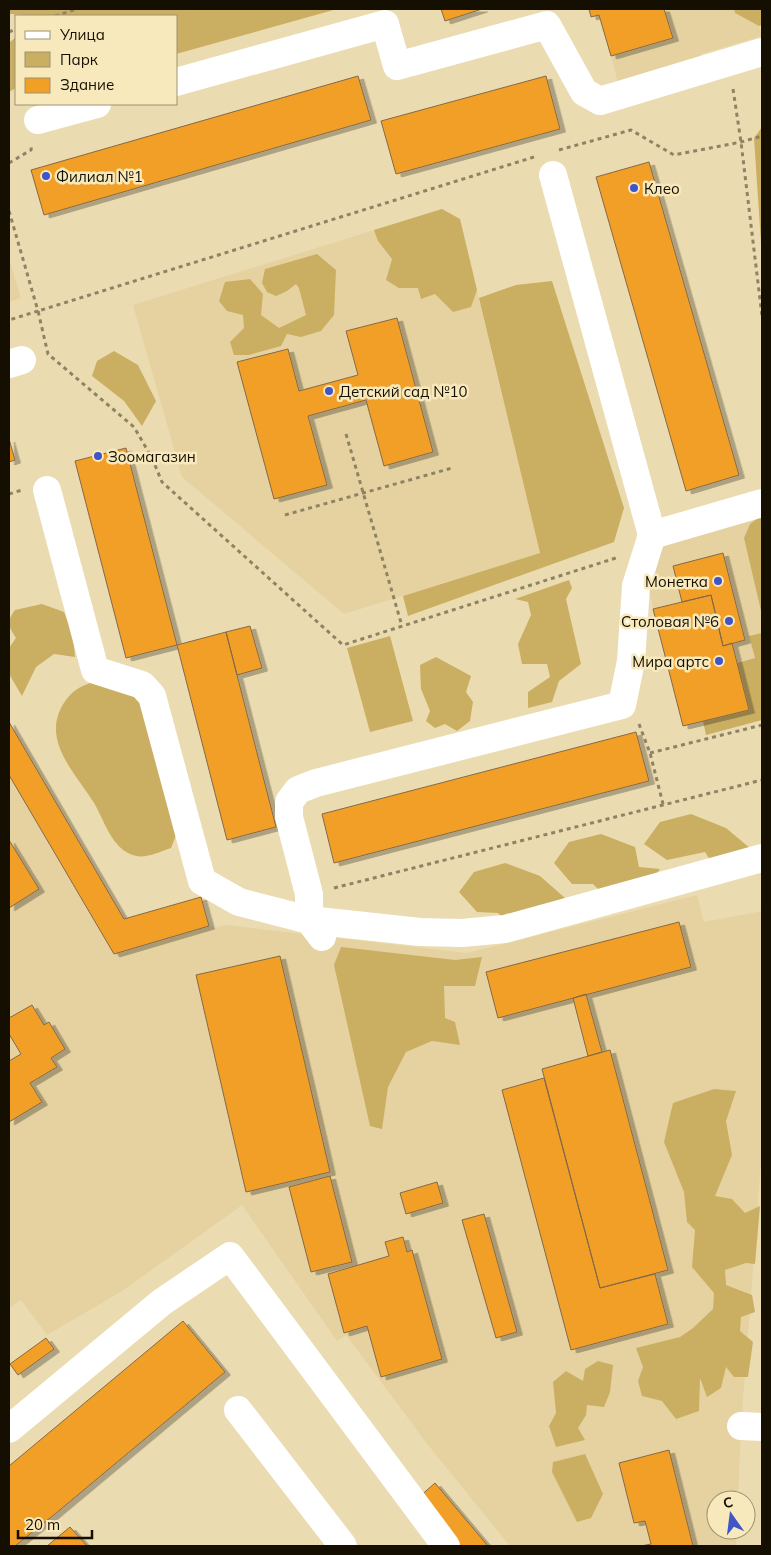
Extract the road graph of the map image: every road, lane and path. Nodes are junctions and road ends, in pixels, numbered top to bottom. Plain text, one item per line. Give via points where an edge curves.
1 (77, 9) edge
2 (58, 15) edge
3 (543, 17) edge
4 (762, 52) edge
5 (728, 63) junction
6 (178, 81) edge
7 (93, 105) edge
8 (38, 120) dead end
9 (762, 136) edge
10 (741, 142) junction
11 (548, 161) junction
12 (9, 211) edge
13 (38, 312) junction
14 (762, 316) edge
15 (9, 320) edge
16 (346, 434) dead end
17 (452, 468) dead end
18 (48, 490) dead end
19 (363, 494) junction
20 (762, 503) edge
21 (284, 515) dead end
22 (650, 541) junction
23 (402, 626) junction
24 (622, 705) junction
25 (762, 725) edge
26 (650, 753) junction
27 (762, 780) edge
28 (663, 804) junction
29 (762, 858) edge
30 (313, 917) junction
31 (238, 1410) dead end
32 (9, 1429) edge
33 (343, 1546) edge
34 (446, 1546) edge

1 - 2 path
3 - 5 lane via 584,92 600,101
3 - 6 lane via 397,66 385,24
4 - 5 lane
5 - 10 path
7 - 8 lane
9 - 10 path
10 - 11 path via 674,155 631,130
10 - 14 path
11 - 13 path
11 - 22 lane
12 - 13 path
13 - 15 path
13 - 23 path via 48,354 134,427 162,482 343,645
16 - 19 path
17 - 19 path
18 - 30 lane via 95,670 142,685 152,696 202,881 239,902
19 - 21 path
19 - 23 path
20 - 22 lane
22 - 23 path
22 - 24 lane via 636,586 631,661
24 - 26 path via 641,726
24 - 30 lane via 298,790 289,802 289,817
25 - 26 path
26 - 28 path
27 - 28 path
28 - 30 path
29 - 30 lane via 505,929 437,932
31 - 33 lane
32 - 34 lane via 162,1302 230,1256

